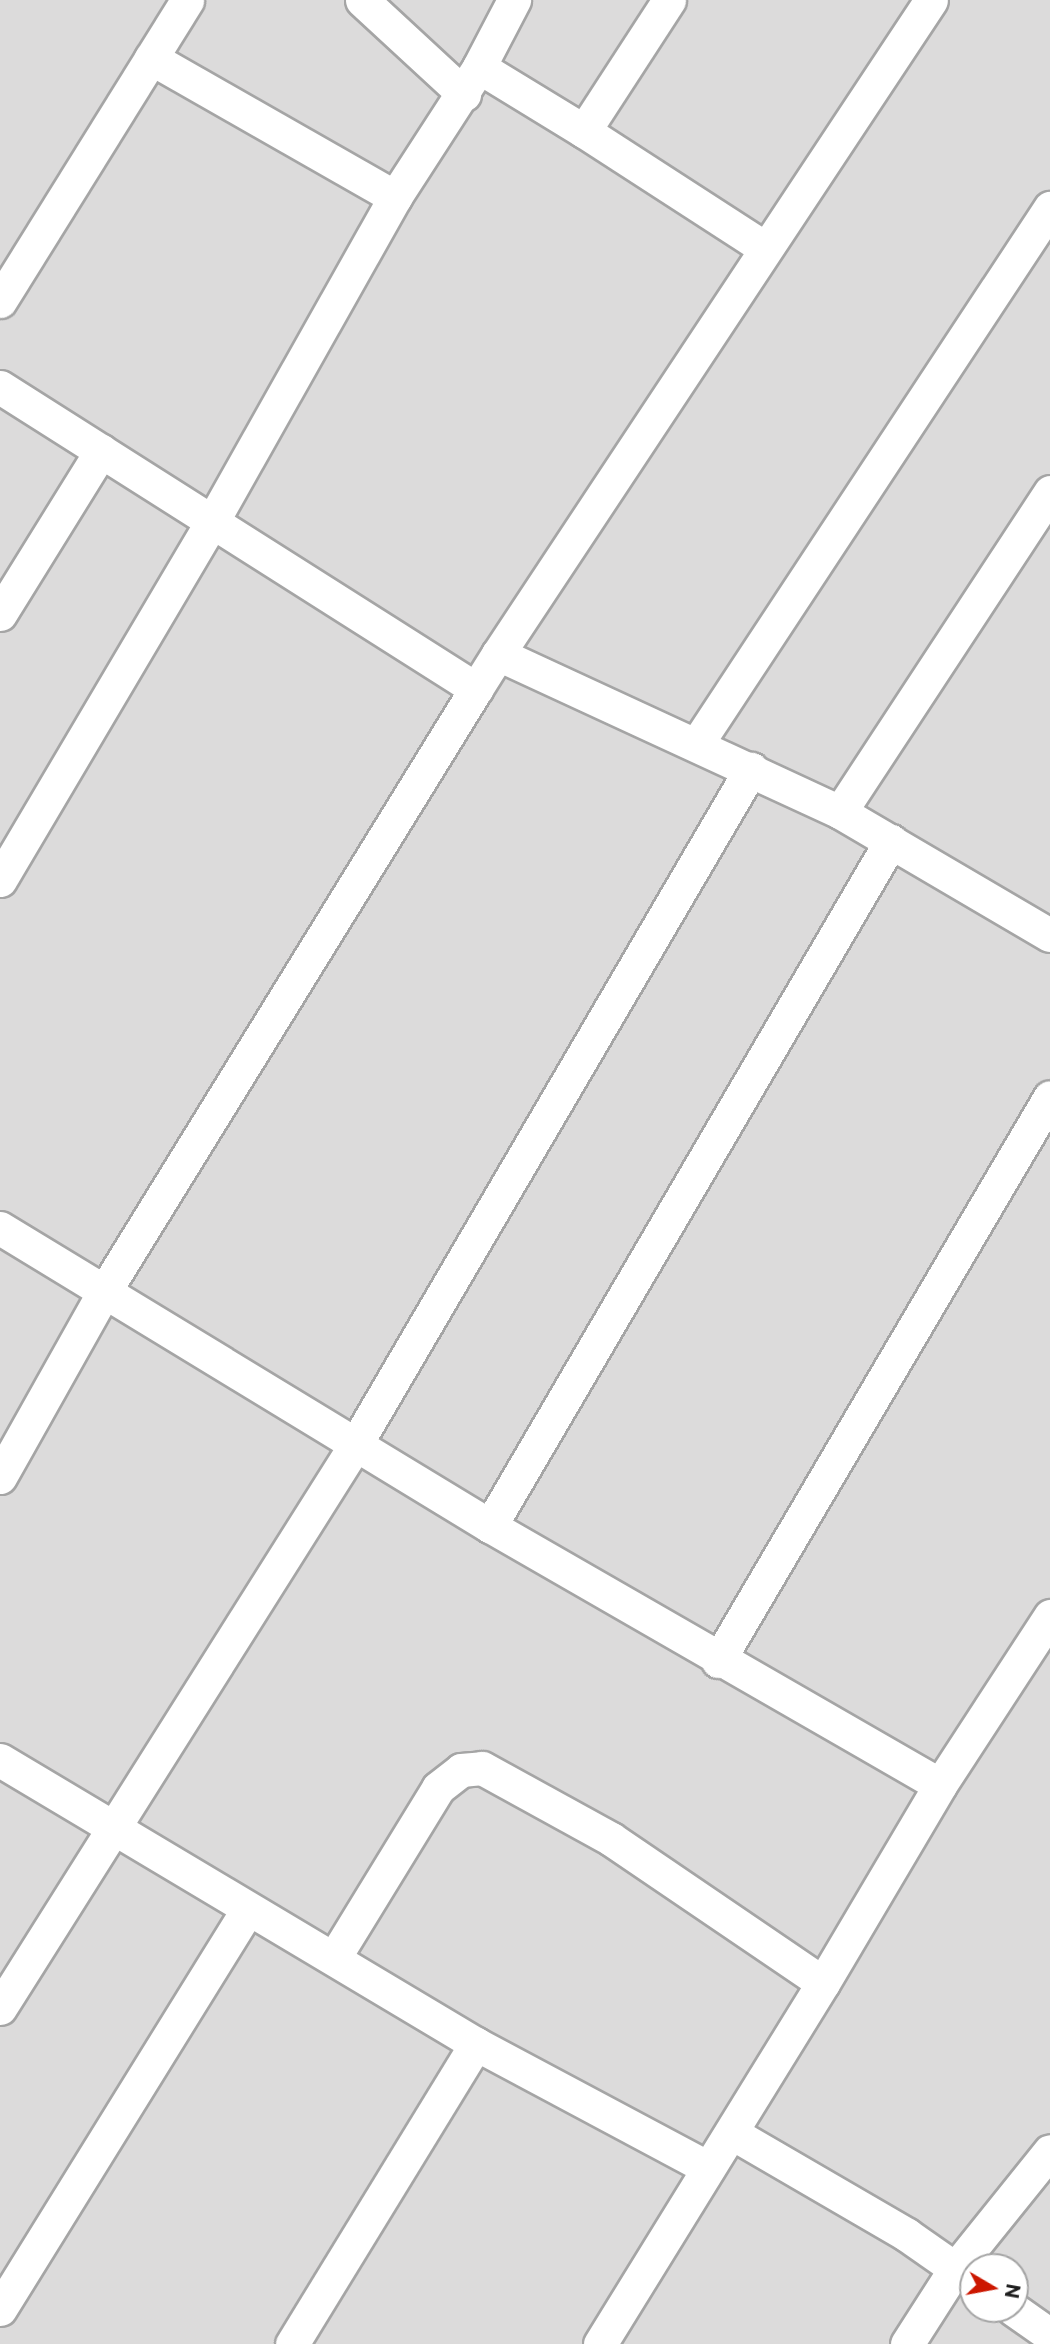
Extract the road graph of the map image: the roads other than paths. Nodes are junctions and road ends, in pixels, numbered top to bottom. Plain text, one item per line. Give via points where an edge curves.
1 (187, 0) edge
2 (362, 0) edge
3 (514, 0) edge
4 (669, 0) edge
5 (931, 0) edge
6 (151, 58) junction
7 (471, 81) junction
8 (584, 131) junction
9 (395, 197) junction
10 (1050, 208) edge
11 (765, 248) junction
12 (0, 302) edge
13 (0, 387) edge
14 (101, 451) junction
15 (1050, 492) edge
16 (212, 522) junction
17 (0, 614) edge
18 (498, 654) junction
19 (476, 689) junction
20 (698, 742) junction
21 (751, 769) junction
22 (840, 812) junction
23 (891, 841) junction
24 (2, 872) edge
25 (1050, 935) edge
26 (1050, 1097) edge
27 (0, 1228) edge
28 (104, 1292) junction
29 (354, 1447) junction
30 (0, 1477) edge
31 (490, 1526) junction
32 (1050, 1616) edge
33 (1040, 1660) edge
34 (718, 1661) junction
35 (0, 1760) edge
36 (940, 1786) junction
37 (111, 1828) junction
38 (247, 1910) junction
39 (334, 1958) junction
40 (824, 1983) junction
41 (0, 2008) edge
42 (476, 2044) junction
43 (732, 2133) junction
44 (1050, 2151) edge
45 (708, 2168) junction
46 (979, 2253) edge
47 (959, 2272) edge
48 (959, 2281) edge
49 (0, 2309) edge
50 (1029, 2320) edge
51 (1050, 2335) edge
52 (292, 2344) edge
53 (600, 2344) edge
54 (906, 2344) edge

1 - 6 street
2 - 7 street
3 - 7 street
4 - 8 street
5 - 11 street
6 - 9 street
6 - 12 street
7 - 8 street
7 - 9 street
8 - 11 street
9 - 16 street
10 - 20 street
11 - 18 street
13 - 14 street
14 - 16 street
14 - 17 street
15 - 22 street
16 - 19 street
16 - 24 street
18 - 19 street
18 - 20 street
19 - 28 street
20 - 21 street
21 - 22 street
21 - 29 street
22 - 23 street
23 - 25 street
23 - 31 street
26 - 34 street
27 - 28 street
28 - 29 street
28 - 30 street
29 - 31 street
29 - 37 street
31 - 34 street
32 - 33 street
33 - 36 street
34 - 36 street
35 - 37 street
36 - 40 street
37 - 38 street
37 - 41 street
38 - 39 street
38 - 49 street
39 - 40 street via 438,1788 461,1770 482,1768 611,1839
39 - 42 street
40 - 43 street
42 - 45 street
42 - 52 street
43 - 45 street
43 - 47 street
44 - 46 street
45 - 53 street
48 - 54 street
50 - 51 street

